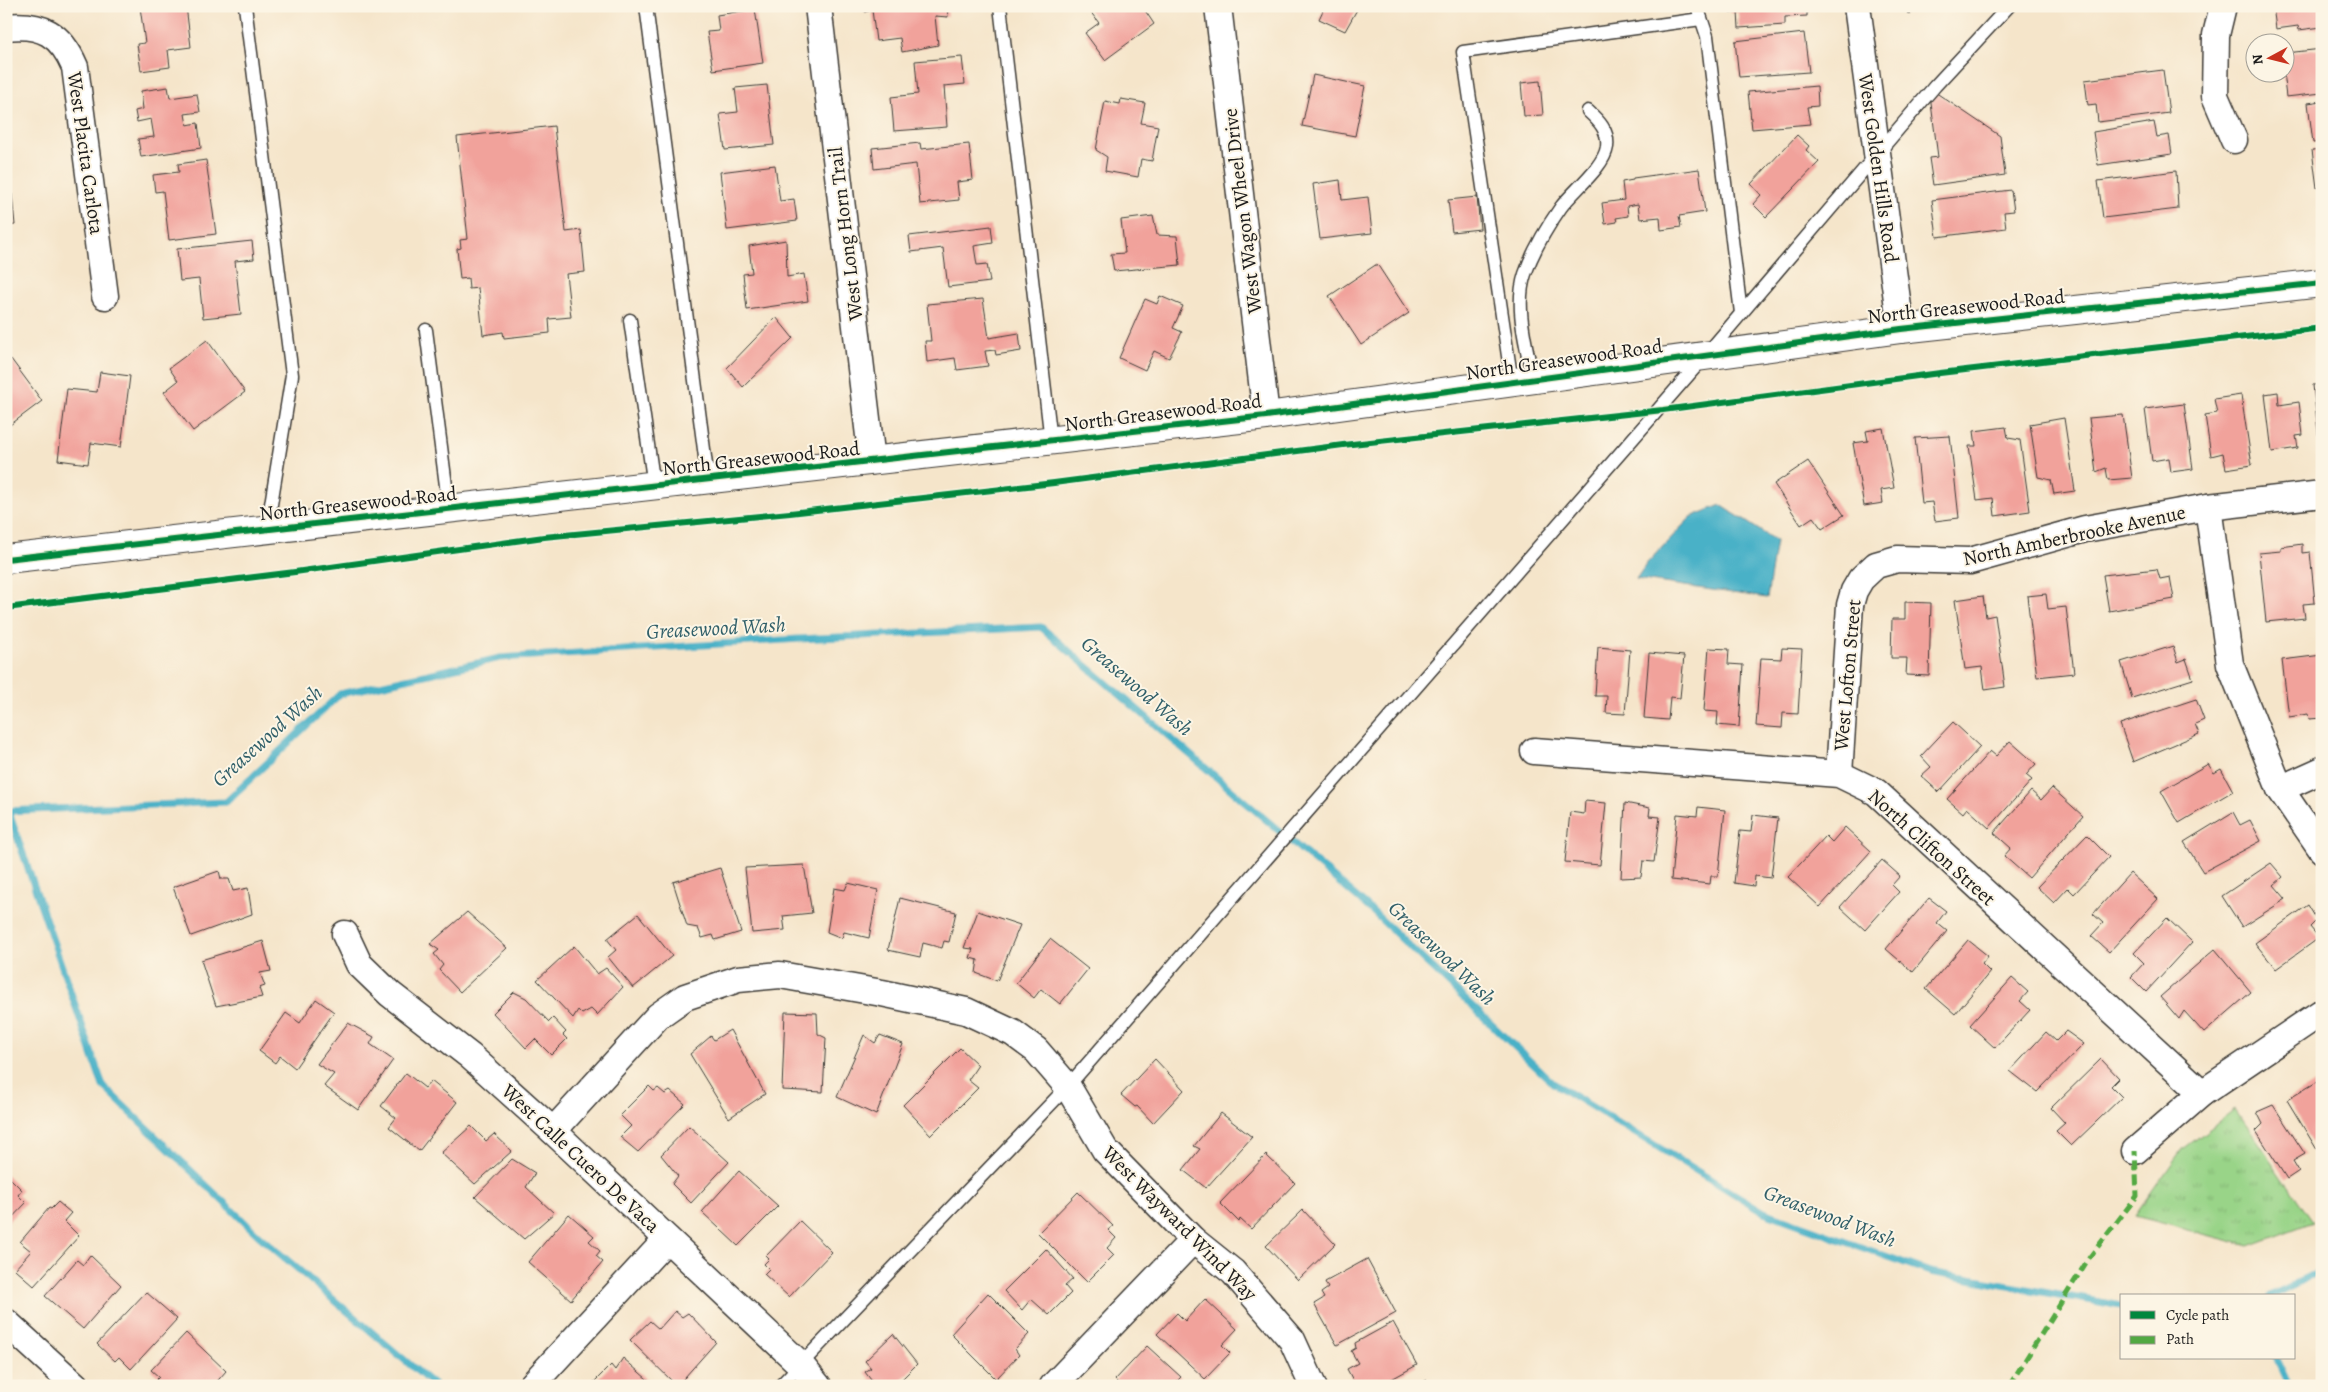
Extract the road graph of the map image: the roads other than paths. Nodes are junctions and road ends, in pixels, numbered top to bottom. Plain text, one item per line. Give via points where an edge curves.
1 (245, 6) edge
2 (646, 6) edge
3 (818, 6) edge
4 (1000, 6) edge
5 (1218, 6) edge
6 (1697, 6) edge
7 (1857, 6) edge
8 (2009, 6) edge
9 (2223, 6) edge
10 (1701, 19) junction
11 (6, 27) edge
12 (1588, 111) dead end
13 (2234, 140) dead end
14 (1877, 154) junction
15 (2322, 284) edge
16 (105, 296) dead end
17 (1741, 313) junction
18 (630, 320) dead end
19 (1901, 329) junction
20 (426, 330) dead end
21 (1705, 356) junction
22 (1522, 381) junction
23 (1266, 416) junction
24 (1052, 441) junction
25 (872, 462) junction
26 (708, 480) junction
27 (654, 486) junction
28 (2322, 494) edge
29 (2208, 507) junction
30 (449, 509) junction
31 (267, 529) junction
32 (6, 559) edge
33 (1861, 569) joint
34 (1534, 751) dead end
35 (2322, 770) edge
36 (1839, 774) junction
37 (2280, 789) junction
38 (2322, 850) edge
39 (344, 934) dead end
40 (2322, 1012) edge
41 (1068, 1087) junction
42 (2202, 1093) junction
43 (553, 1131) junction
44 (2135, 1151) dead end
45 (667, 1239) junction
46 (1193, 1240) junction
47 (6, 1322) edge
48 (800, 1364) junction
49 (76, 1386) edge
50 (531, 1386) edge
51 (780, 1386) edge
52 (818, 1386) edge
53 (1053, 1386) edge
54 (1313, 1386) edge

1 - 31 lane via 292,375
2 - 26 lane
3 - 25 street, West Long Horn Trail
4 - 24 lane
5 - 23 street, West Wagon Wheel Drive
6 - 10 lane
7 - 14 street, West Golden Hills Road
8 - 14 lane
9 - 13 street via 2216,35 2215,96
10 - 17 lane via 1706,36
10 - 22 lane via 1463,52
11 - 16 street, West Placita Carlota via 60,28 75,67
12 - 22 lane via 1607,134 1606,148 1602,161 1561,208 1538,244 1525,275 1521,301
14 - 17 lane
14 - 19 street, West Golden Hills Road
15 - 19 street, North Greasewood Road
17 - 21 lane
18 - 27 lane
19 - 21 street, North Greasewood Road
20 - 30 lane
21 - 22 street, North Greasewood Road
21 - 41 lane
22 - 23 street, North Greasewood Road
23 - 24 street, North Greasewood Road
24 - 25 street, North Greasewood Road
25 - 26 street, North Greasewood Road
26 - 27 street, North Greasewood Road
27 - 30 street, North Greasewood Road
28 - 29 street, North Amberbrooke Avenue
29 - 33 street, North Amberbrooke Avenue via 2085,530 1970,561 1897,558
29 - 37 street via 2230,664
30 - 31 street, North Greasewood Road
31 - 32 street, North Greasewood Road
33 - 36 street, West Lofton Street via 1850,605
34 - 36 street, North Clifton Street
35 - 37 street
36 - 42 street, North Clifton Street via 1876,792
37 - 38 street
39 - 43 street, West Calle Cuero De Vaca via 359,964 390,994 470,1056
40 - 42 street
41 - 43 street, West Wayward Wind Way via 1036,1050 1013,1033 966,1011 780,975 738,979 685,997 658,1016
41 - 46 street, West Wayward Wind Way via 1105,1150
41 - 48 lane
42 - 44 street
43 - 45 street, West Calle Cuero De Vaca
45 - 48 street, West Calle Cuero De Vaca
45 - 50 street
46 - 53 street
46 - 54 street, West Wayward Wind Way via 1234,1272 1292,1340
47 - 49 street
48 - 51 lane
48 - 52 street, West Calle Cuero De Vaca

